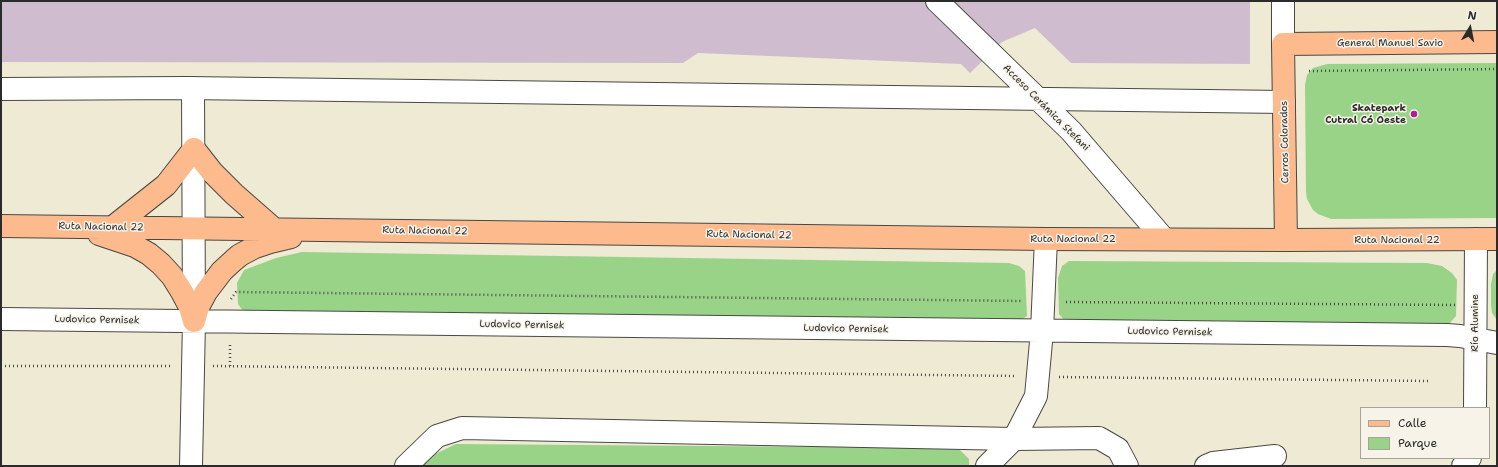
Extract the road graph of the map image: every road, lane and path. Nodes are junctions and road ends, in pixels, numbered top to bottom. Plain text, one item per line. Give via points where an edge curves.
1 (937, 1) edge
2 (1283, 1) edge
3 (1497, 42) edge
4 (1284, 44) junction
5 (1497, 69) edge
6 (1309, 71) dead end
7 (193, 88) junction
8 (1, 89) edge
9 (1039, 99) junction
10 (1284, 102) junction
11 (194, 149) junction
12 (1, 226) edge
13 (71, 227) junction
14 (113, 227) junction
15 (194, 228) junction
16 (275, 230) junction
17 (321, 230) junction
18 (1046, 239) junction
19 (1486, 239) edge
20 (1164, 240) junction
21 (1286, 240) junction
22 (1043, 302) junction
23 (1475, 305) junction
24 (1, 320) edge
25 (194, 322) junction
26 (230, 322) junction
27 (1042, 331) junction
28 (1475, 339) junction
29 (1497, 343) edge
30 (1, 366) edge
31 (193, 366) junction
32 (230, 366) junction
33 (1038, 376) junction
34 (1430, 381) dead end
35 (1475, 407) edge
36 (1014, 439) junction
37 (1275, 456) dead end
38 (191, 466) edge
39 (406, 466) edge
40 (987, 466) edge
41 (1128, 466) edge
42 (1206, 466) edge

1 - 9 street, Acceso Cerámica Stefani
2 - 4 street
3 - 4 main road, General Manuel Savio
4 - 10 main road, Cerros Colorados
5 - 6 path
7 - 8 street
7 - 9 street
7 - 11 street
9 - 10 street
9 - 20 street, Acceso Cerámica Stefani via 1080,141
10 - 21 main road, Cerros Colorados
11 - 14 main road via 166,184
11 - 15 street
11 - 16 main road via 234,194
12 - 13 main road, Ruta Nacional 22
13 - 14 main road, Ruta Nacional 22
13 - 25 main road via 120,240 149,254 177,284 186,299
14 - 15 main road, Ruta Nacional 22
15 - 16 main road, Ruta Nacional 22
15 - 25 street
16 - 17 main road, Ruta Nacional 22
17 - 18 main road, Ruta Nacional 22
17 - 25 main road via 270,242 240,255 211,284
18 - 20 main road, Ruta Nacional 22
18 - 22 street
19 - 21 main road, Ruta Nacional 22
19 - 23 street, Río Alumine
20 - 21 main road, Ruta Nacional 22
22 - 23 path
22 - 26 path via 236,292 230,299
22 - 27 street
23 - 28 street, Río Alumine
24 - 25 street, Ludovico Pernisek
25 - 26 street, Ludovico Pernisek
25 - 31 street
26 - 27 street, Ludovico Pernisek
26 - 32 path
27 - 28 street, Ludovico Pernisek via 1447,335
27 - 33 street
28 - 29 street, Ludovico Pernisek
28 - 35 street, Río Alumine
30 - 31 path
31 - 32 path
31 - 38 street
32 - 33 path
33 - 34 path
33 - 36 street via 1036,396
36 - 39 street via 462,428 437,436
36 - 40 street
36 - 41 street via 1100,438 1118,449
37 - 42 street

